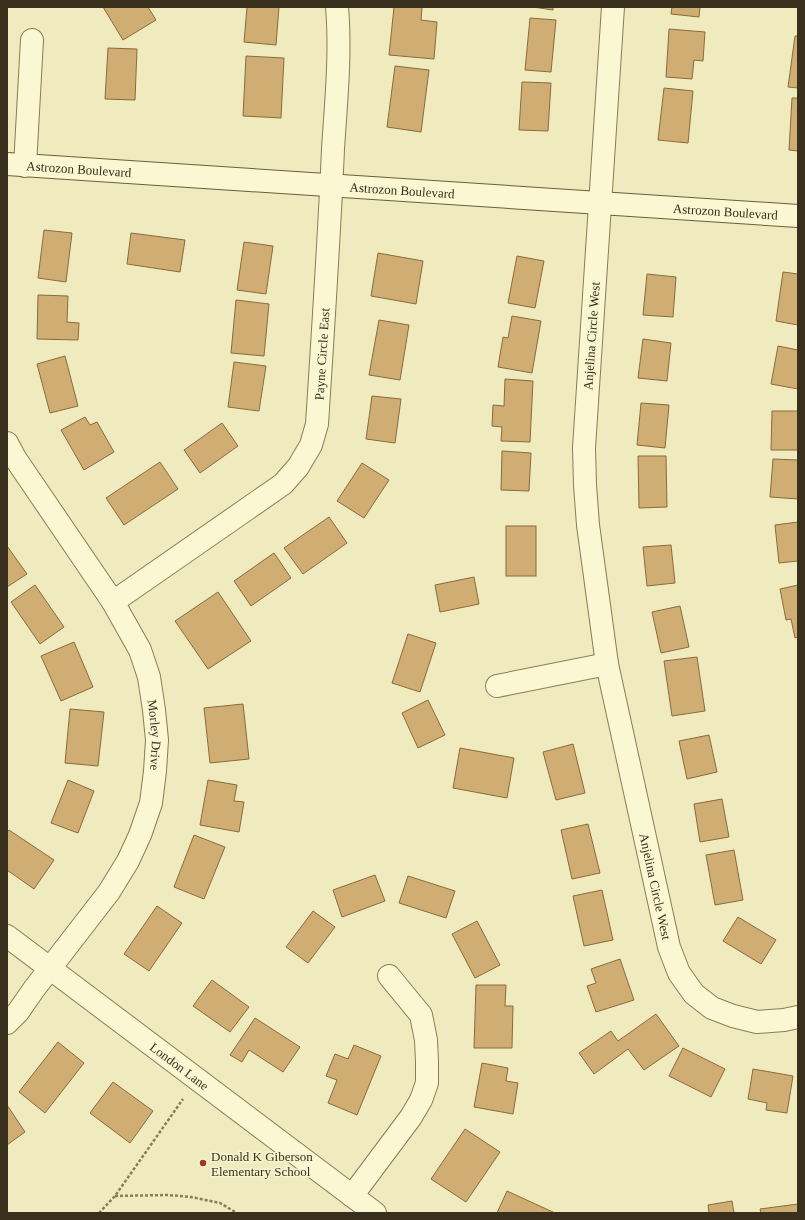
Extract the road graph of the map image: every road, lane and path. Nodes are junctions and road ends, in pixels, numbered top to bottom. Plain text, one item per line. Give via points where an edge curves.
1 (337, 7) edge
2 (613, 7) edge
3 (32, 40) dead end
4 (16, 165) edge
5 (332, 185) junction
6 (601, 203) junction
7 (798, 216) edge
8 (7, 443) edge
9 (113, 602) junction
10 (608, 664) junction
11 (497, 686) dead end
12 (7, 936) edge
13 (50, 968) junction
14 (389, 976) dead end
15 (798, 1017) edge
16 (7, 1023) edge
17 (183, 1099) dead end
18 (115, 1196) junction
19 (352, 1196) junction
20 (98, 1213) edge
21 (237, 1213) edge
22 (375, 1213) edge

1 - 5 street, Payne Circle East via 338,61
2 - 6 street, Anjelina Circle West
3 - 4 street
4 - 5 street, Astrozon Boulevard
5 - 6 street, Astrozon Boulevard
5 - 9 street, Payne Circle East via 317,424 311,446 298,467 282,484
6 - 7 street, Astrozon Boulevard
6 - 10 street, Anjelina Circle West via 584,448 588,525
8 - 9 street, Morley Drive
9 - 13 street, Morley Drive via 140,650 149,677 157,740 151,803 128,862
10 - 11 street
10 - 15 street, Anjelina Circle West via 670,947 679,973 694,994 712,1008 733,1016 758,1022
12 - 13 street, London Lane
13 - 16 street, Morley Drive
13 - 19 street, London Lane
14 - 19 street via 421,1015 426,1040 427,1083 421,1100 411,1116
17 - 18 path
18 - 20 path
18 - 21 path via 191,1197 220,1203
19 - 22 street, London Lane

